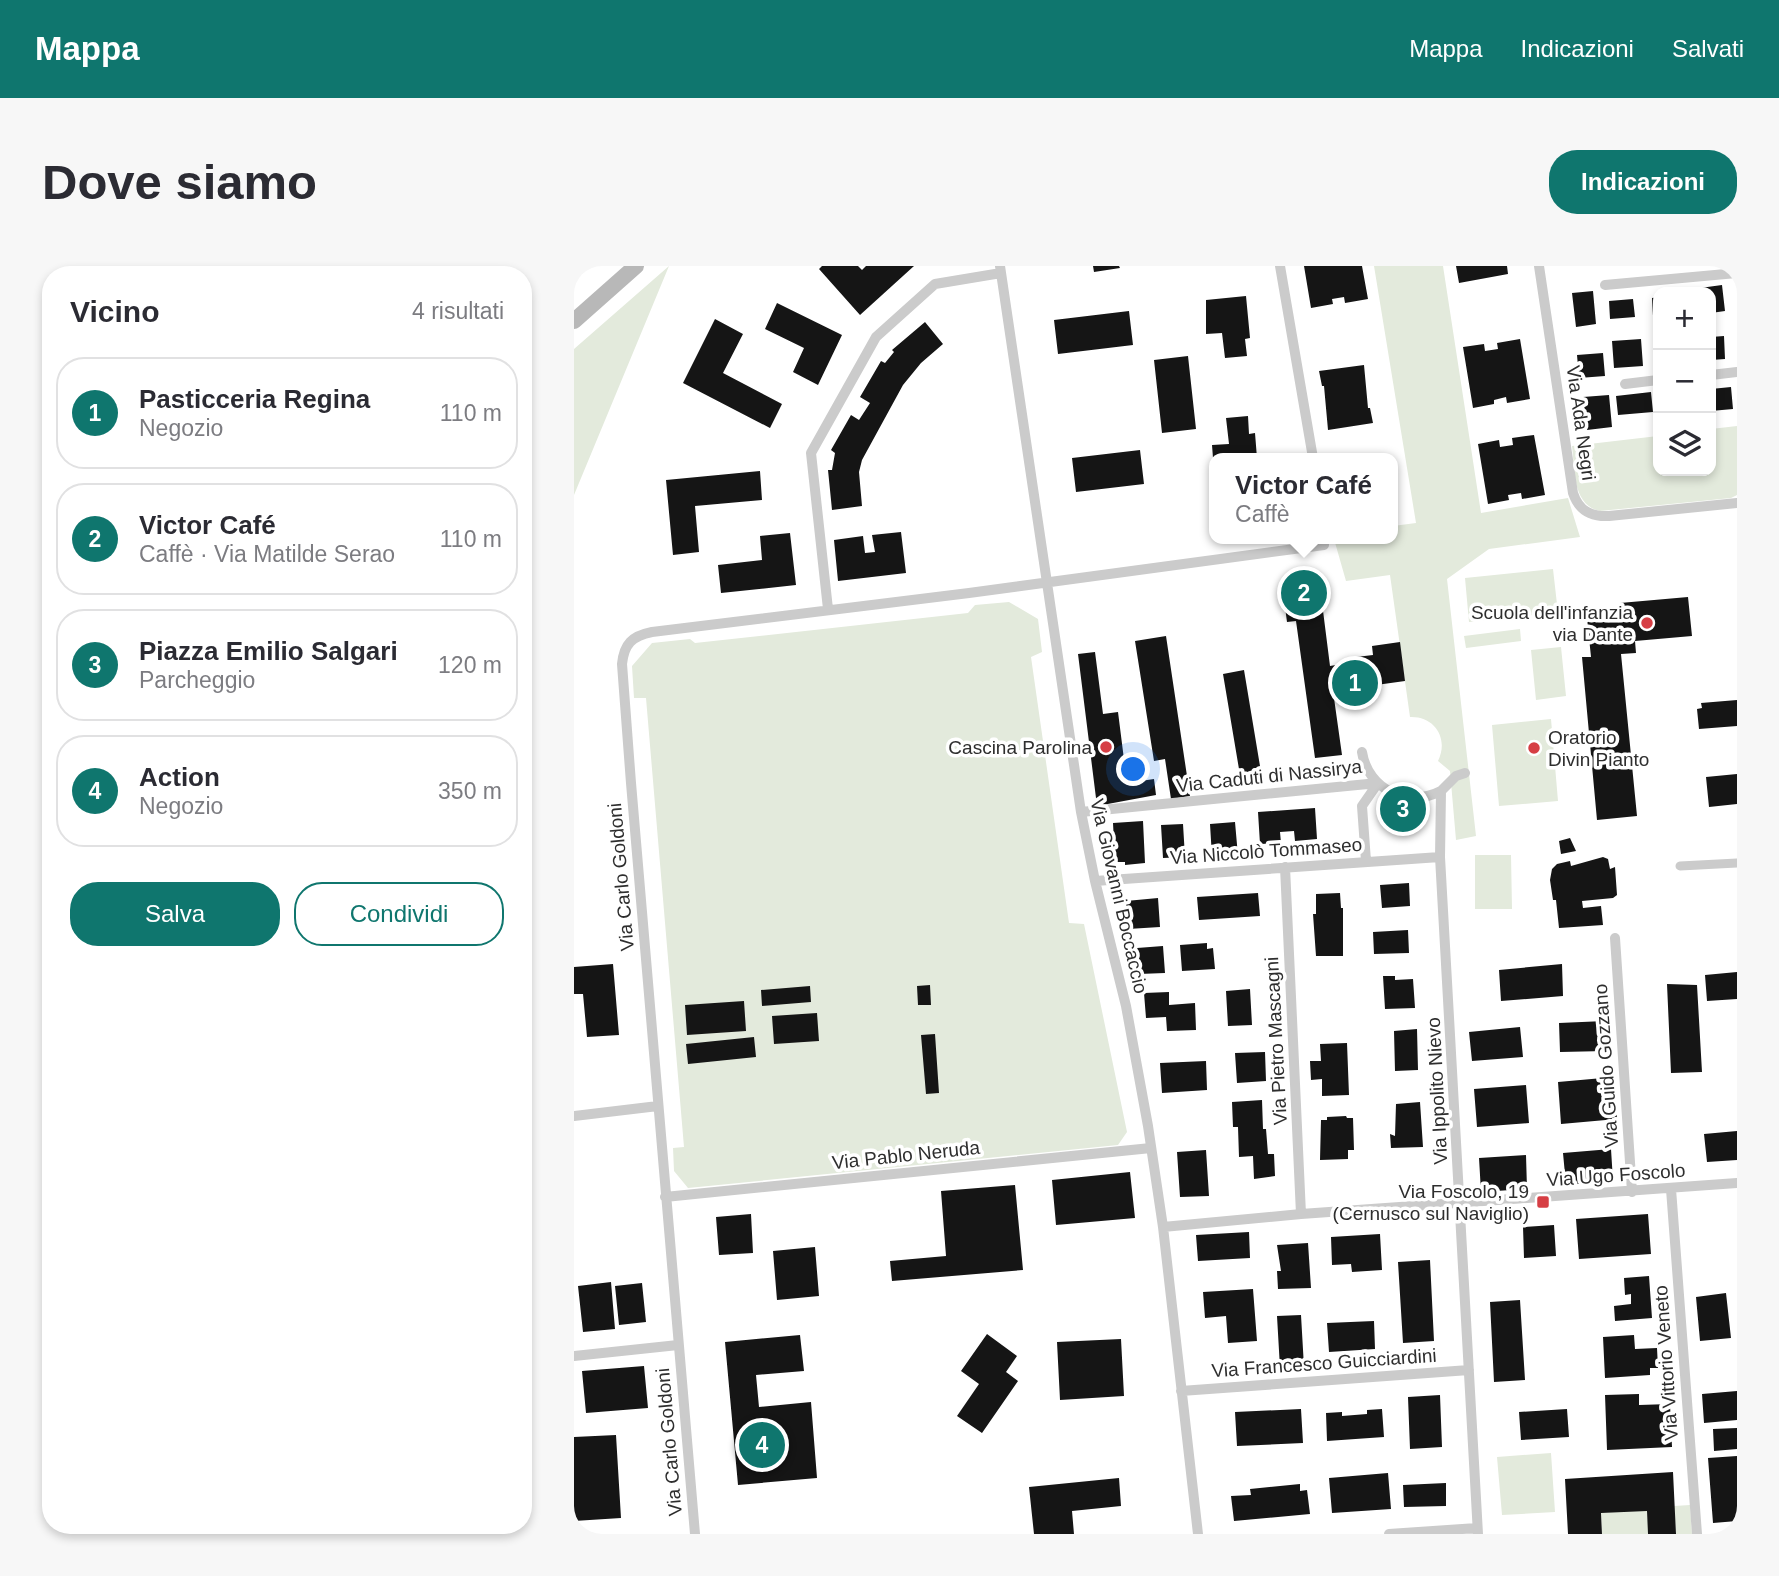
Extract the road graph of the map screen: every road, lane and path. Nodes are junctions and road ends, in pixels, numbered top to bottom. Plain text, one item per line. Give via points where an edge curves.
1 (636, 266) edge
2 (1280, 266) edge
3 (1539, 266) edge
4 (1000, 270) edge
5 (1737, 273) edge
6 (1605, 285) dead end
7 (574, 321) edge
8 (1737, 372) edge
9 (1716, 374) edge
10 (1653, 381) edge
11 (1625, 384) dead end
12 (1311, 453) edge
13 (1737, 503) edge
14 (1310, 544) edge
15 (1048, 582) junction
16 (828, 609) junction
17 (1362, 752) dead end
18 (1465, 773) dead end
19 (1378, 783) junction
20 (1441, 791) junction
21 (1081, 812) junction
22 (1440, 857) junction
23 (1366, 861) junction
24 (1737, 863) edge
25 (1681, 866) dead end
26 (1285, 867) junction
27 (1095, 881) junction
28 (1615, 939) dead end
29 (658, 1106) junction
30 (574, 1116) edge
31 (1151, 1148) junction
32 (1737, 1183) edge
33 (1671, 1189) junction
34 (1632, 1192) junction
35 (665, 1197) junction
36 (1461, 1203) junction
37 (1301, 1214) junction
38 (1163, 1227) junction
39 (678, 1345) junction
40 (574, 1356) edge
41 (1469, 1370) junction
42 (1181, 1391) junction
43 (1478, 1531) edge
44 (695, 1534) edge
45 (1198, 1534) edge
46 (1389, 1534) edge
47 (1697, 1534) edge

1 - 7 main road
2 - 12 street
3 - 13 street, Via Ada Negri via 1573,493 1580,507 1590,514 1608,516
4 - 15 street, Via Giovanni Boccaccio
4 - 16 street via 935,284 876,337 811,453
5 - 6 street
8 - 9 street
10 - 11 street
14 - 15 street, Via Carlo Goldoni
15 - 16 street, Via Carlo Goldoni
15 - 21 street, Via Giovanni Boccaccio
16 - 29 street, Via Carlo Goldoni via 652,632 632,639 623,654
17 - 19 street
18 - 20 street
19 - 20 street via 1409,798
19 - 21 street, Via Caduti di Nassirya
19 - 23 street via 1362,806
20 - 22 street, Via Ippolito Nievo
21 - 27 street, Via Giovanni Boccaccio
22 - 23 street, Via Niccolò Tommaseo
22 - 36 street, Via Ippolito Nievo
23 - 26 street, Via Niccolò Tommaseo
24 - 25 street
26 - 27 street, Via Niccolò Tommaseo
26 - 37 street, Via Pietro Mascagni
27 - 31 street, Via Giovanni Boccaccio via 1126,1006
28 - 34 street, Via Guido Gozzano
29 - 30 street
29 - 35 street, Via Carlo Goldoni
31 - 35 street, Via Pablo Neruda
31 - 38 street, Via Giovanni Boccaccio
32 - 33 street, Via Ugo Foscolo
33 - 34 street, Via Ugo Foscolo
33 - 47 street, Via Vittorio Veneto
34 - 36 street, Via Ugo Foscolo
35 - 39 street, Via Carlo Goldoni
36 - 37 street, Via Ugo Foscolo
36 - 41 street, Via Ippolito Nievo
37 - 38 street, Via Ugo Foscolo
38 - 42 street, Via Giovanni Boccaccio
39 - 40 street
39 - 44 street, Via Carlo Goldoni
41 - 42 street, Via Francesco Guicciardini
41 - 43 street, Via Ippolito Nievo
42 - 45 street, Via Giovanni Boccaccio
43 - 46 street

